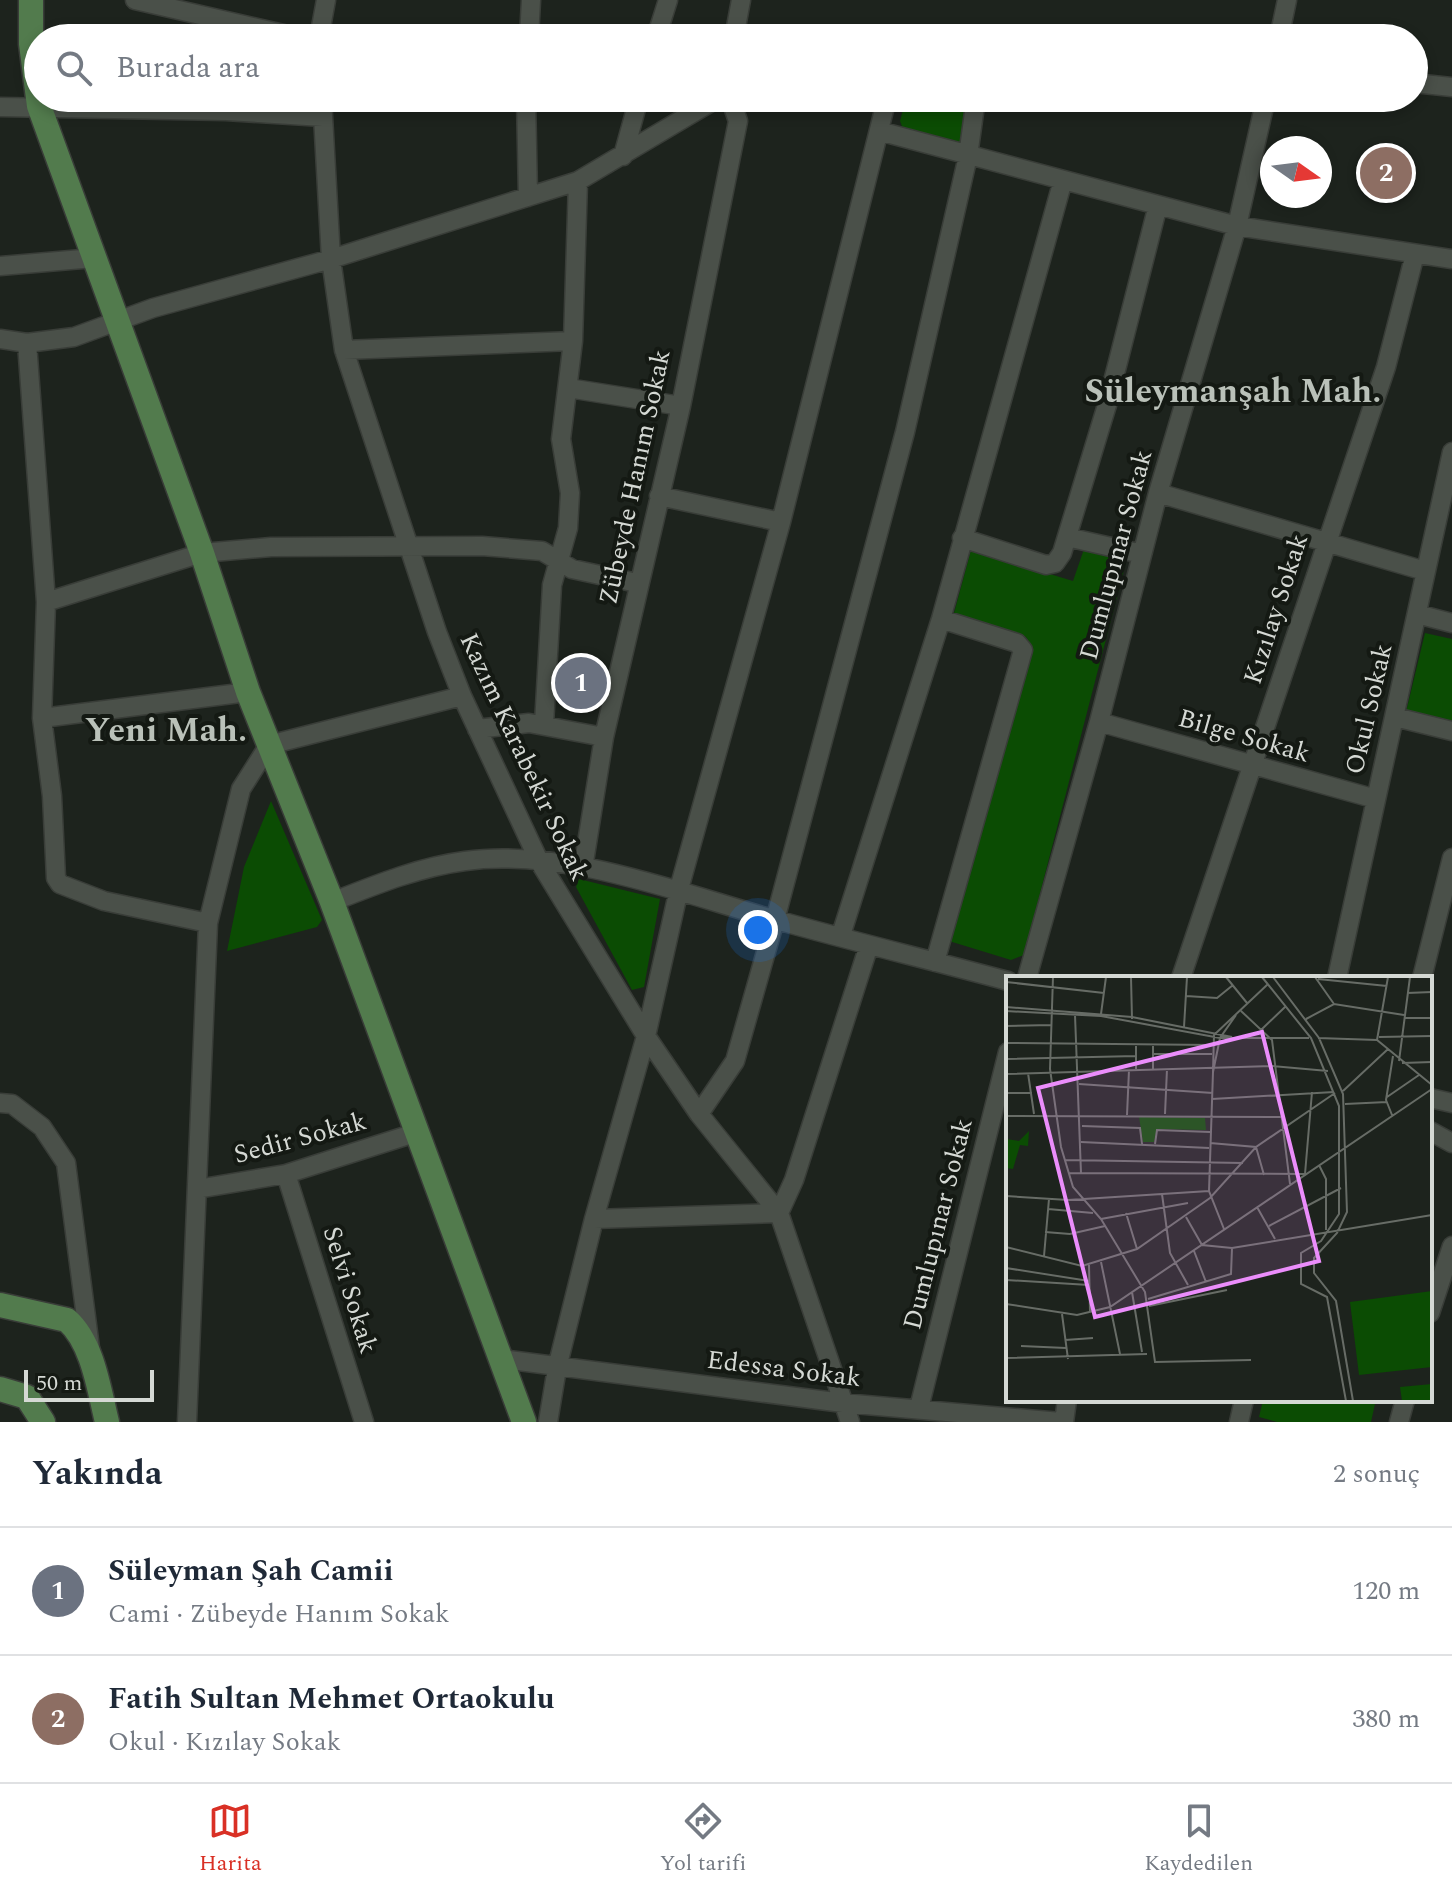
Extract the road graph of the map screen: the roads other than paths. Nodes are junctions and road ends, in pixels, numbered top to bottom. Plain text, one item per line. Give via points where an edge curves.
1 (31, 0) edge
2 (135, 0) edge
3 (231, 0) edge
4 (326, 0) edge
5 (531, 0) edge
6 (668, 0) edge
7 (741, 0) edge
8 (1287, 0) edge
9 (199, 6) edge
10 (225, 19) junction
11 (31, 24) edge
12 (245, 24) edge
13 (322, 24) edge
14 (530, 24) edge
15 (660, 24) edge
16 (737, 24) edge
17 (1282, 24) edge
18 (1428, 84) edge
19 (1452, 87) edge
20 (24, 106) edge
21 (0, 107) edge
22 (41, 112) edge
23 (322, 112) edge
24 (526, 112) edge
25 (635, 112) edge
26 (695, 112) edge
27 (735, 112) edge
28 (884, 112) edge
29 (974, 112) edge
30 (1263, 112) edge
31 (879, 131) junction
32 (623, 156) junction
33 (968, 156) junction
34 (1063, 180) junction
35 (578, 181) junction
36 (528, 197) junction
37 (1158, 205) junction
38 (1237, 226) junction
39 (1415, 254) junction
40 (94, 258) junction
41 (331, 259) junction
42 (1452, 259) edge
43 (0, 266) edge
44 (116, 324) junction
45 (0, 339) edge
46 (573, 341) junction
47 (27, 343) junction
48 (344, 350) junction
49 (568, 388) junction
50 (681, 406) junction
51 (1452, 452) edge
52 (1158, 493) junction
53 (659, 496) junction
54 (781, 522) junction
55 (1067, 537) junction
56 (962, 538) junction
57 (1324, 545) junction
58 (411, 546) junction
59 (202, 553) junction
60 (1142, 554) junction
61 (559, 561) junction
62 (1425, 571) junction
63 (637, 583) junction
64 (46, 602) junction
65 (1417, 614) junction
66 (941, 619) junction
67 (1452, 623) edge
68 (248, 692) junction
69 (462, 696) junction
70 (1395, 717) junction
71 (42, 718) junction
72 (1099, 722) junction
73 (544, 724) junction
74 (477, 729) junction
75 (1452, 731) edge
76 (604, 737) junction
77 (269, 745) junction
78 (1253, 765) junction
79 (1376, 799) junction
80 (1452, 858) edge
81 (539, 861) junction
82 (583, 868) junction
83 (679, 889) junction
84 (332, 902) junction
85 (775, 920) junction
86 (208, 923) junction
87 (841, 935) junction
88 (869, 945) junction
89 (935, 962) junction
90 (1028, 976) edge
91 (1182, 976) edge
92 (1337, 976) edge
93 (1422, 976) edge
94 (1006, 980) edge
95 (646, 1036) junction
96 (1006, 1060) edge
97 (0, 1103) edge
98 (699, 1114) junction
99 (1432, 1132) edge
100 (415, 1133) junction
101 (1452, 1143) edge
102 (286, 1174) junction
103 (197, 1189) junction
104 (779, 1213) junction
105 (594, 1219) junction
106 (1452, 1246) edge
107 (1449, 1261) edge
108 (0, 1305) edge
109 (1432, 1308) edge
110 (502, 1359) junction
111 (93, 1366) junction
112 (557, 1368) junction
113 (0, 1389) edge
114 (1067, 1402) edge
115 (1244, 1402) edge
116 (1404, 1402) edge
117 (843, 1403) junction
118 (919, 1408) junction
119 (43, 1422) edge
120 (107, 1422) edge
121 (187, 1422) edge
122 (364, 1422) edge
123 (524, 1422) edge
124 (548, 1422) edge
125 (850, 1422) edge
126 (1062, 1422) edge
127 (1239, 1422) edge
128 (1399, 1422) edge

1 - 11 main road
2 - 9 street
3 - 10 street
4 - 13 street
5 - 14 street
6 - 15 street
7 - 16 street
8 - 17 street
9 - 10 street
10 - 12 street
18 - 19 street
20 - 21 street
22 - 40 main road
23 - 41 street, Kazım Karabekir Sokak
24 - 36 street
25 - 32 street
26 - 32 street
27 - 50 street, Zübeyde Hanım Sokak via 738,121
28 - 31 street
29 - 33 street
30 - 38 street, Dumlupınar Sokak
31 - 33 street
31 - 54 street
32 - 35 street
33 - 34 street
33 - 85 street via 905,432
34 - 37 street
34 - 56 street
35 - 36 street
35 - 46 street
36 - 41 street
37 - 38 street
37 - 55 street
38 - 39 street
38 - 52 street, Dumlupınar Sokak
39 - 42 street
39 - 57 street, Kızılay Sokak via 1386,367
40 - 43 street
40 - 44 main road
41 - 44 street via 153,308
41 - 48 street, Kazım Karabekir Sokak
44 - 47 street
44 - 59 main road
45 - 47 street
46 - 48 street
46 - 49 street
47 - 64 street
48 - 58 street, Kazım Karabekir Sokak
49 - 50 street
49 - 61 street via 561,439 570,493
50 - 53 street, Zübeyde Hanım Sokak
51 - 62 street, Okul Sokak
52 - 57 street
52 - 60 street, Dumlupınar Sokak
53 - 54 street
53 - 63 street, Zübeyde Hanım Sokak
54 - 83 street
55 - 56 street via 1055,563 1046,565
55 - 60 street
56 - 66 street
57 - 62 street
57 - 78 street, Kızılay Sokak
58 - 59 street
58 - 61 street via 542,551
58 - 69 street, Kazım Karabekir Sokak
59 - 64 street
59 - 68 main road
60 - 72 street, Dumlupınar Sokak
61 - 63 street via 572,569
61 - 73 street via 552,585
62 - 65 street, Okul Sokak
63 - 76 street, Zübeyde Hanım Sokak
64 - 71 street
65 - 67 street
65 - 70 street, Okul Sokak
66 - 87 street
66 - 89 street via 1017,643 1023,650
68 - 71 street
68 - 77 main road
69 - 74 street, Kazım Karabekir Sokak
69 - 77 street
70 - 75 street
70 - 79 street, Okul Sokak
71 - 86 street via 60,884 104,901
72 - 78 street, Bilge Sokak
72 - 90 street, Dumlupınar Sokak
73 - 74 street
73 - 76 street
74 - 81 street, Kazım Karabekir Sokak
76 - 82 street, Zübeyde Hanım Sokak
77 - 84 main road
77 - 86 street via 241,789
78 - 79 street, Bilge Sokak
78 - 91 street, Kızılay Sokak
79 - 92 street, Okul Sokak
80 - 93 street
81 - 82 street
81 - 84 street via 466,860 389,879
81 - 95 street, Kazım Karabekir Sokak
82 - 83 street
83 - 85 street
83 - 95 street
84 - 100 main road
85 - 87 street
85 - 98 street via 735,1061
86 - 103 street
87 - 88 street
88 - 89 street
88 - 104 street
89 - 94 street
95 - 98 street, Kazım Karabekir Sokak
95 - 105 street
96 - 118 street, Dumlupınar Sokak
97 - 111 street via 12,1104 42,1127 66,1163
98 - 104 street, Kazım Karabekir Sokak
99 - 101 street
100 - 102 street, Sedir Sokak
100 - 110 main road
102 - 103 street, Sedir Sokak
102 - 122 street, Selvi Sokak
103 - 121 street
104 - 105 street
104 - 117 street, Kazım Karabekir Sokak
105 - 112 street
106 - 107 street
107 - 109 street
108 - 111 main road via 67,1320
110 - 112 street, Edessa Sokak
110 - 123 main road
111 - 120 main road
112 - 117 street, Edessa Sokak
112 - 124 street
113 - 119 main road via 27,1397
114 - 126 street
115 - 127 street
116 - 128 street
117 - 118 street, Edessa Sokak
117 - 125 street, Kazım Karabekir Sokak
118 - 126 street, Edessa Sokak

